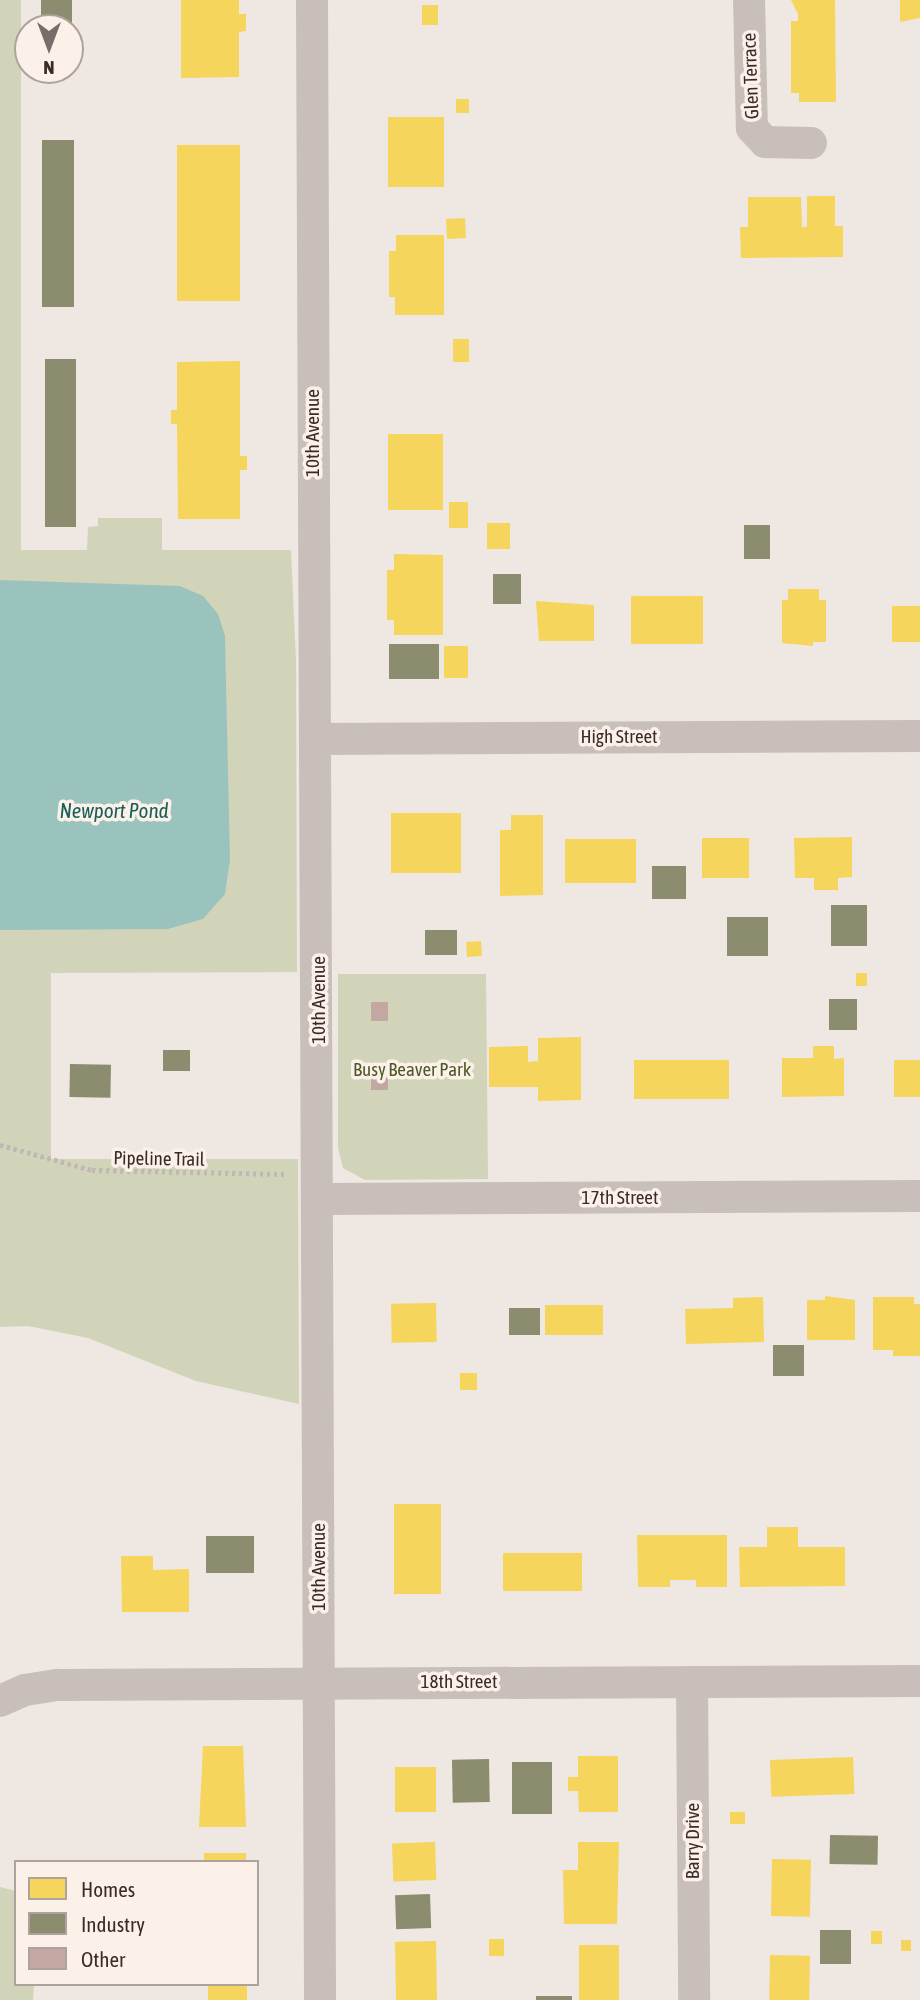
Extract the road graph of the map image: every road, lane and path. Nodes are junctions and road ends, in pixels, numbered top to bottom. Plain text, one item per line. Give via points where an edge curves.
1 (312, 0) edge
2 (749, 0) edge
3 (811, 143) dead end
4 (920, 736) edge
5 (318, 739) junction
6 (0, 1145) edge
7 (320, 1187) junction
8 (920, 1196) edge
9 (920, 1681) edge
10 (318, 1682) junction
11 (692, 1682) junction
12 (0, 1701) edge
13 (320, 2000) edge
14 (694, 2000) edge

1 - 5 street, 10th Avenue
2 - 3 street, Glen Terrace via 752,128 765,142
4 - 5 street, High Street
5 - 7 street, 10th Avenue
6 - 7 path, Pipeline Trail via 103,1171
7 - 8 street, 17th Street
7 - 10 street, 10th Avenue
9 - 11 street, 18th Street
10 - 11 street, 18th Street
10 - 12 street, 18th Street via 58,1685 32,1688
10 - 13 street, 10th Avenue
11 - 14 street, Barry Drive

